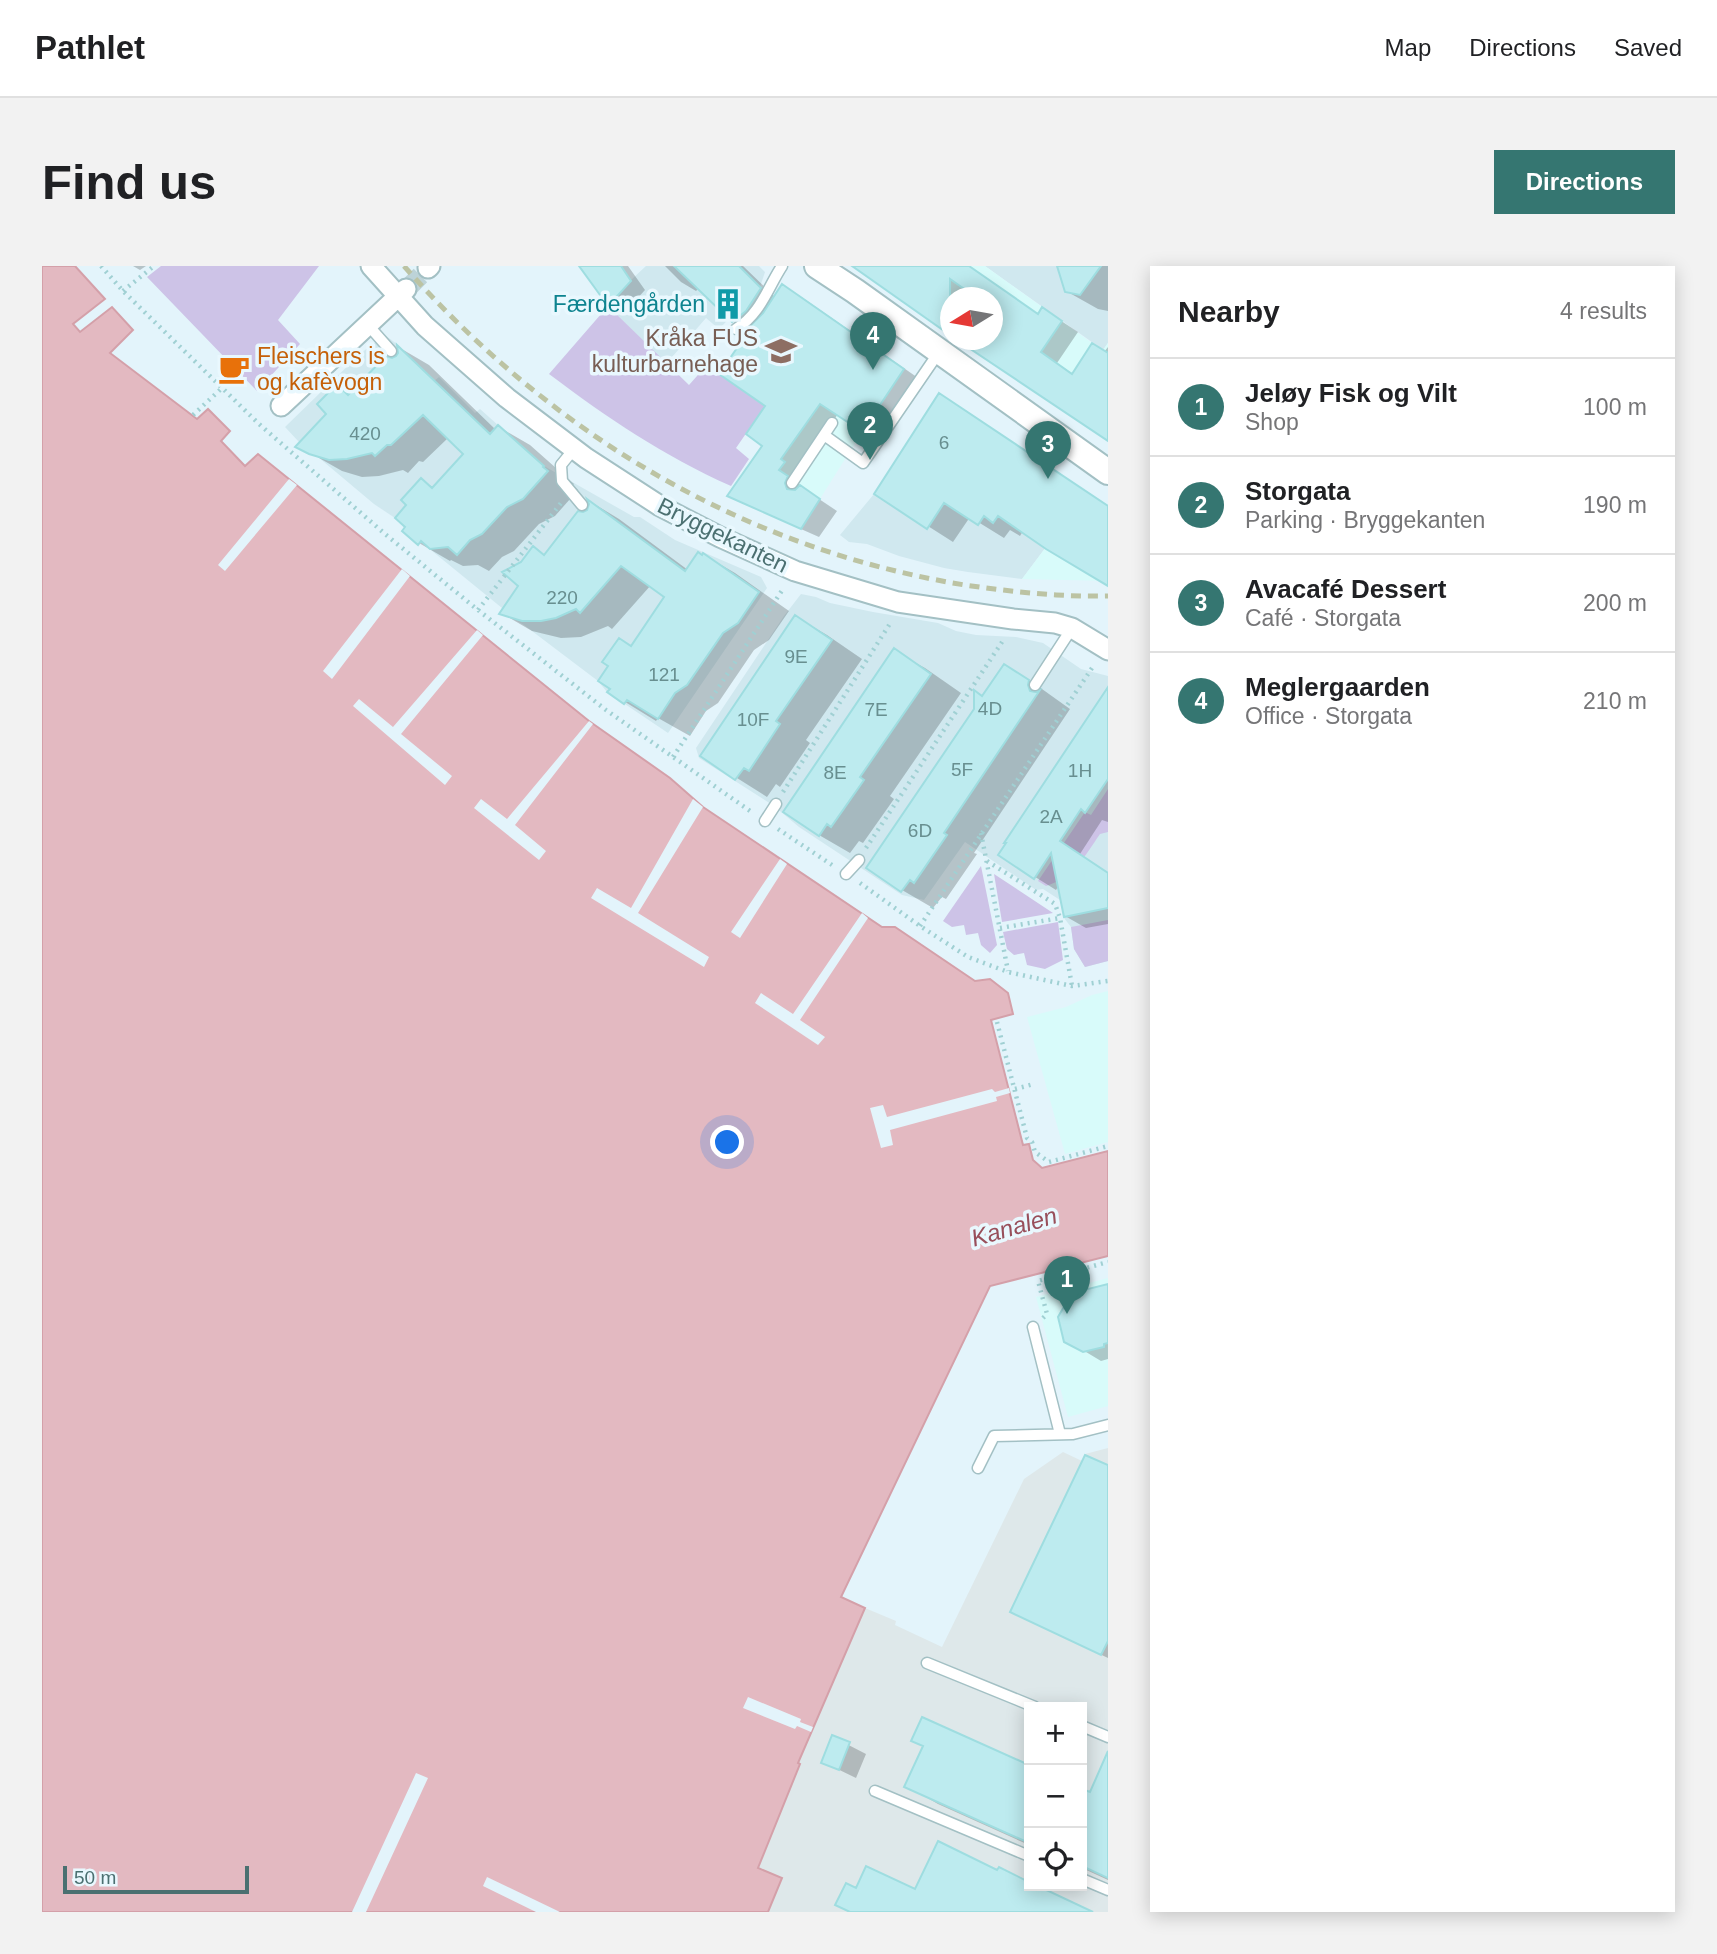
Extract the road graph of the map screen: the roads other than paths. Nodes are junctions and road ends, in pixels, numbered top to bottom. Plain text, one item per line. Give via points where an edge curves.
1 (371, 266) edge
2 (782, 266) edge
3 (817, 266) edge
4 (403, 293) junction
5 (368, 325) junction
6 (736, 329) dead end
7 (391, 351) dead end
8 (939, 351) junction
9 (281, 406) dead end
10 (832, 423) dead end
11 (824, 435) junction
12 (573, 449) junction
13 (1108, 472) edge
14 (792, 483) dead end
15 (582, 505) dead end
16 (1072, 628) junction
17 (1106, 650) edge
18 (1035, 685) dead end
19 (779, 799) road end
20 (765, 821) road end
21 (859, 860) dead end
22 (846, 874) road end
23 (1033, 1327) road end
24 (1108, 1425) edge
25 (1060, 1434) junction
26 (978, 1468) dead end
27 (927, 1663) dead end
28 (1024, 1703) edge
29 (1087, 1728) edge
30 (1108, 1737) edge
31 (875, 1791) dead end
32 (1024, 1854) edge
33 (1087, 1881) edge
34 (1108, 1890) edge

1 - 4 street, Bryggekanten
2 - 6 lane via 767,295
3 - 8 street
4 - 5 street
4 - 12 street, Bryggekanten via 425,326
5 - 7 lane
5 - 9 street
8 - 11 lane via 863,463
8 - 13 street
10 - 11 lane
11 - 14 lane
12 - 15 lane via 561,465 562,481
12 - 16 street, Bryggekanten via 660,506 796,570 898,602
16 - 17 street, Bryggekanten
16 - 18 lane
19 - 20 lane
21 - 22 lane
23 - 25 lane
24 - 25 lane
25 - 26 lane via 994,1436
27 - 28 lane
29 - 30 lane
31 - 32 lane
33 - 34 lane

